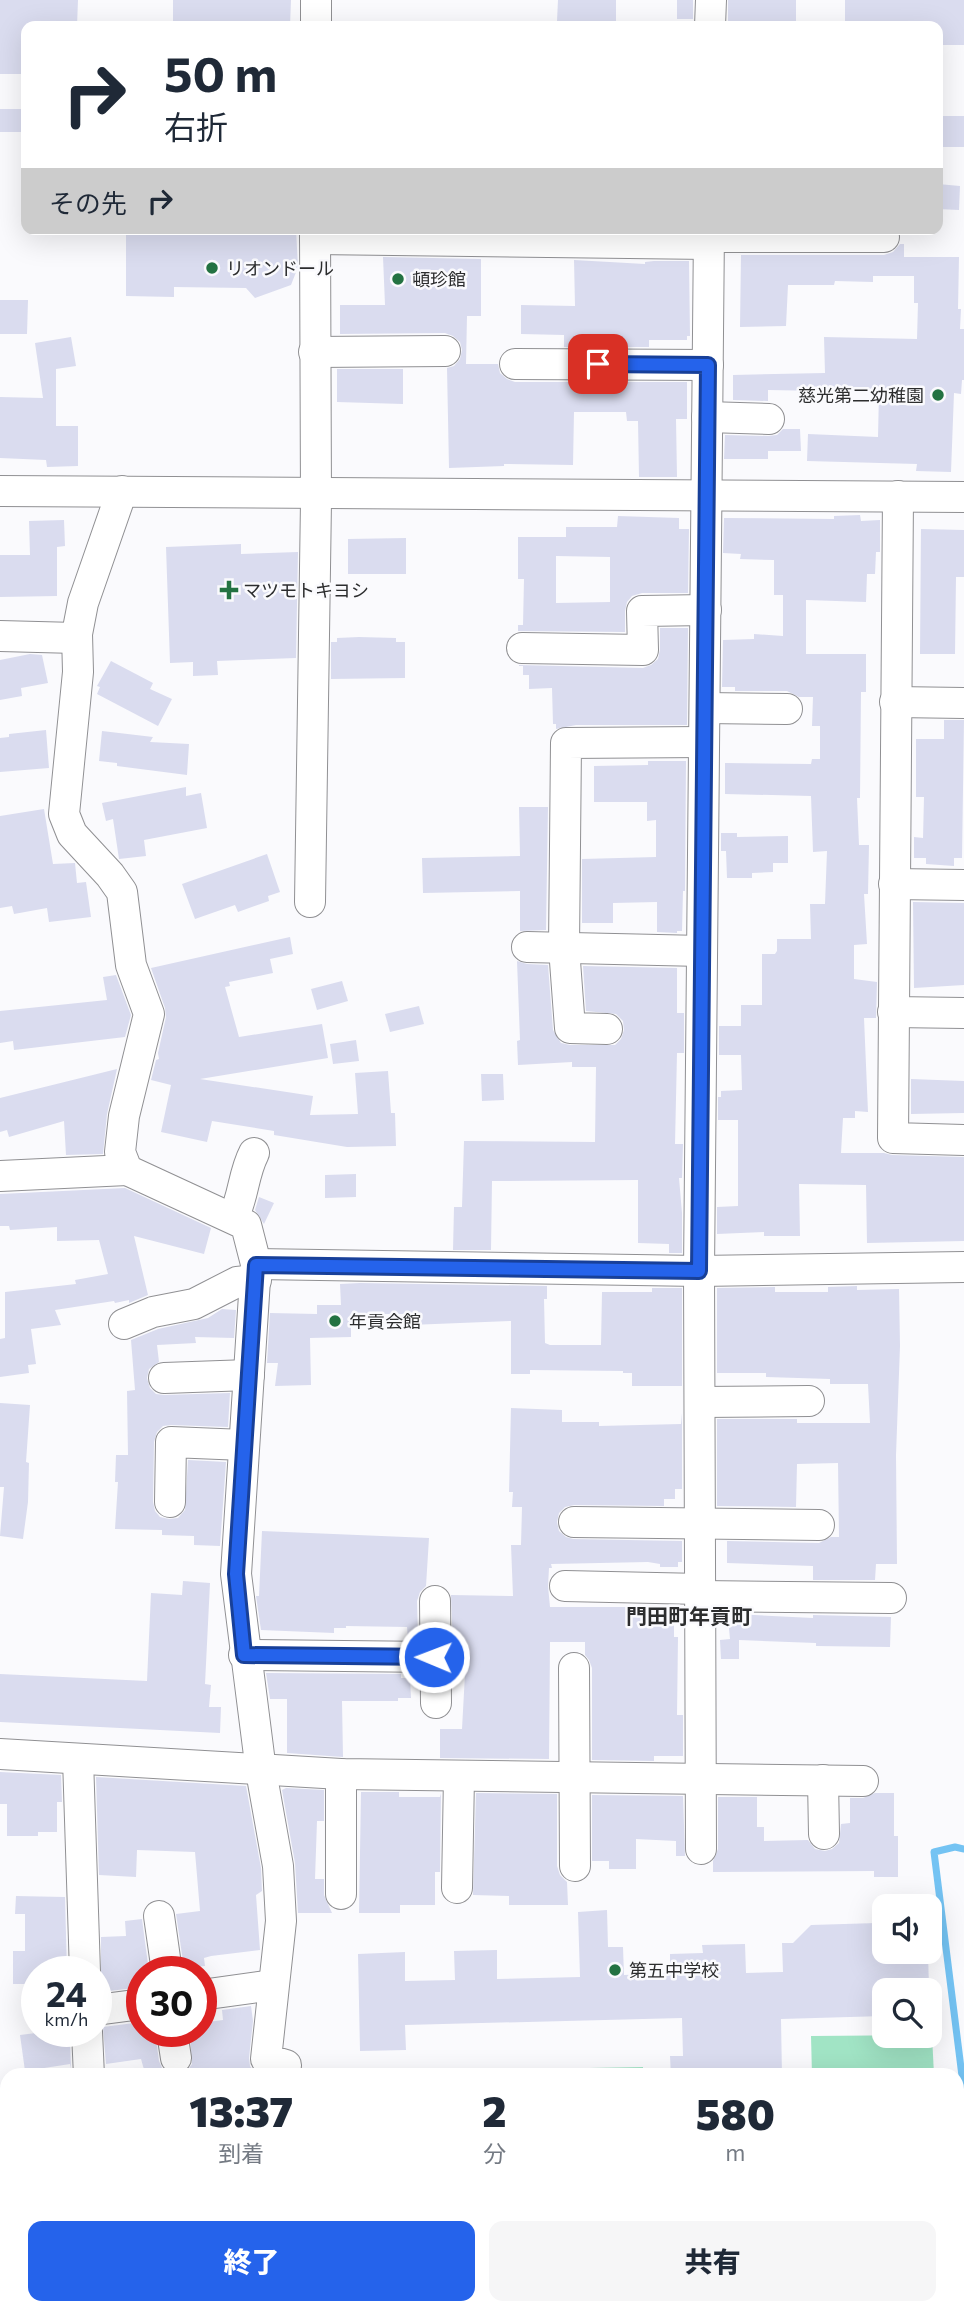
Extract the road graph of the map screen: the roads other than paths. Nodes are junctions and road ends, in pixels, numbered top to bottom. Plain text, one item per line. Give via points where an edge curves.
1 (316, 0) edge
2 (711, 0) edge
3 (316, 21) edge
4 (710, 21) edge
5 (315, 235) edge
6 (446, 235) edge
7 (709, 237) edge
8 (884, 237) dead end
9 (444, 351) dead end
10 (314, 352) junction
11 (515, 364) dead end
12 (708, 365) junction
13 (707, 417) junction
14 (769, 419) dead end
15 (0, 491) edge
16 (122, 491) junction
17 (316, 493) junction
18 (707, 495) junction
19 (898, 496) junction
20 (964, 497) edge
21 (706, 610) junction
22 (0, 636) edge
23 (76, 638) junction
24 (522, 648) dead end
25 (895, 702) junction
26 (964, 703) edge
27 (705, 708) junction
28 (787, 709) dead end
29 (704, 742) junction
30 (894, 884) junction
31 (964, 886) edge
32 (310, 902) dead end
33 (527, 947) dead end
34 (564, 948) junction
35 (702, 951) junction
36 (893, 1013) junction
37 (964, 1013) edge
38 (607, 1029) dead end
39 (964, 1140) edge
40 (254, 1153) dead end
41 (127, 1170) junction
42 (0, 1176) edge
43 (233, 1218) junction
44 (964, 1267) edge
45 (699, 1271) junction
46 (256, 1272) junction
47 (124, 1324) dead end
48 (249, 1375) junction
49 (164, 1378) dead end
50 (809, 1401) dead end
51 (700, 1402) junction
52 (244, 1445) junction
53 (170, 1502) dead end
54 (574, 1522) dead end
55 (700, 1524) junction
56 (819, 1525) dead end
57 (565, 1586) dead end
58 (701, 1592) junction
59 (891, 1598) dead end
60 (435, 1601) dead end
61 (244, 1655) junction
62 (434, 1657) junction
63 (574, 1668) dead end
64 (436, 1703) dead end
65 (0, 1754) edge
66 (78, 1759) junction
67 (261, 1771) junction
68 (341, 1774) junction
69 (459, 1776) junction
70 (575, 1778) junction
71 (702, 1780) junction
72 (823, 1780) junction
73 (863, 1780) dead end
74 (824, 1834) dead end
75 (701, 1849) dead end
76 (575, 1866) dead end
77 (457, 1888) dead end
78 (341, 1894) dead end
79 (159, 1916) dead end
80 (84, 1956) edge
81 (165, 1956) edge
82 (273, 1985) junction
83 (217, 1993) edge
84 (88, 2047) edge
85 (89, 2068) edge
86 (286, 2068) edge

1 - 3 street
2 - 4 street
5 - 10 street
6 - 7 street
7 - 8 street
7 - 12 street
9 - 10 street
10 - 17 street
11 - 12 street
12 - 13 street
13 - 14 street
13 - 18 street
15 - 16 street
16 - 17 street
16 - 23 street via 83,603
17 - 18 street
17 - 32 street
18 - 19 street
18 - 21 street
19 - 20 street
19 - 25 street
21 - 24 street via 642,611 643,650
21 - 27 street
22 - 23 street
23 - 41 street via 78,673 64,814 72,834 122,892 131,965 149,1014 124,1116 120,1152
25 - 26 street
25 - 30 street
27 - 28 street
27 - 29 street
29 - 34 street via 566,743
29 - 35 street
30 - 31 street
30 - 36 street
33 - 34 street
34 - 35 street
34 - 38 street via 570,1028
35 - 45 street
36 - 37 street
36 - 39 street via 893,1138
40 - 43 street
41 - 42 street
41 - 43 street
43 - 46 street via 246,1225
44 - 45 street
45 - 46 street
45 - 51 street
46 - 47 street via 194,1304 153,1312
46 - 48 street
48 - 49 street
48 - 52 street
50 - 51 street
51 - 55 street
52 - 53 street via 171,1442
52 - 61 street via 236,1574
54 - 55 street
55 - 56 street
55 - 58 street
57 - 58 street
58 - 59 street
58 - 71 street
60 - 62 street
61 - 62 street
61 - 67 street
62 - 64 street
63 - 70 street
65 - 66 street
66 - 67 street
66 - 80 street
67 - 68 street
67 - 82 street via 278,1866 281,1921
68 - 69 street
68 - 78 street
69 - 70 street
69 - 77 street
70 - 71 street
70 - 76 street
71 - 72 street
71 - 75 street
72 - 73 street
72 - 74 street
79 - 81 street
82 - 83 street
82 - 86 street via 266,2059
84 - 85 street

